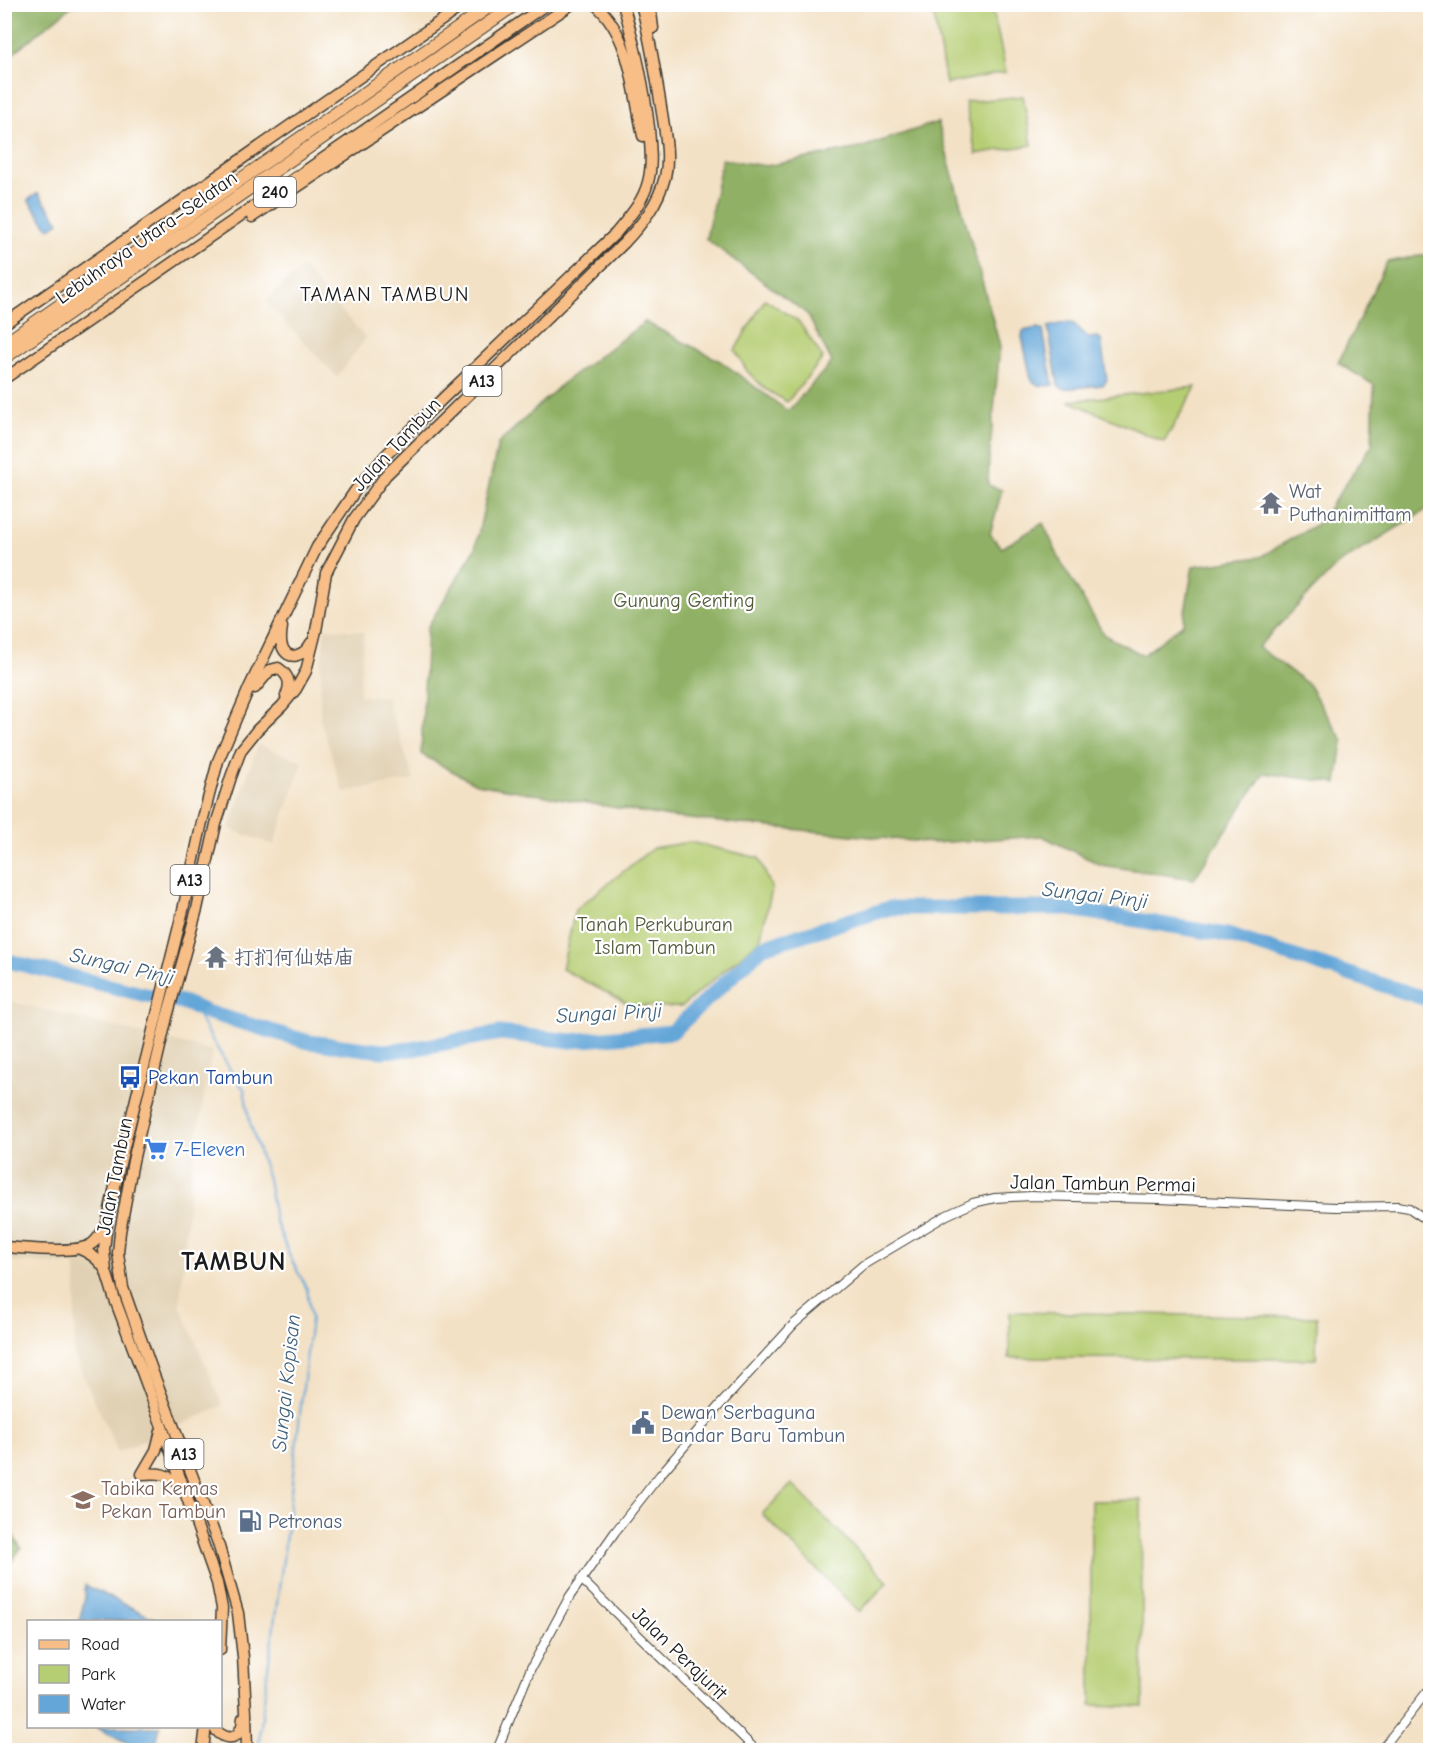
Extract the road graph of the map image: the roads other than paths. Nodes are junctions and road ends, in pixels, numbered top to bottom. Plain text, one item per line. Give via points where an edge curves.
1 (465, 4) edge
2 (493, 4) edge
3 (516, 4) edge
4 (572, 4) edge
5 (595, 4) edge
6 (623, 4) edge
7 (641, 4) edge
8 (650, 4) edge
9 (546, 5) edge
10 (651, 43) junction
11 (651, 153) junction
12 (198, 246) junction
13 (4, 324) edge
14 (4, 344) edge
15 (4, 358) edge
16 (4, 379) edge
17 (282, 618) junction
18 (316, 631) junction
19 (282, 706) junction
20 (241, 708) junction
21 (171, 983) junction
22 (162, 1015) junction
23 (1431, 1222) edge
24 (107, 1223) junction
25 (4, 1247) edge
26 (80, 1249) junction
27 (106, 1271) junction
28 (162, 1428) junction
29 (182, 1485) junction
30 (581, 1579) junction
31 (221, 1620) edge
32 (1431, 1688) edge
33 (245, 1700) junction
34 (206, 1728) edge
35 (214, 1728) edge
36 (203, 1750) edge
37 (247, 1750) edge
38 (496, 1750) edge
39 (756, 1750) edge
40 (1381, 1750) edge

1 - 13 main road
2 - 14 highway, Lebuhraya Utara–Selatan
3 - 15 highway, Lebuhraya Utara–Selatan
4 - 12 main road via 222,237
5 - 11 main road via 617,30 622,43 643,135
6 - 11 main road, Jalan Tambun / A13 via 640,69
7 - 10 main road, Jalan Tambun / A13
8 - 10 main road
9 - 12 main road, 240
10 - 18 main road, Jalan Tambun / A13 via 666,143 666,175 653,206 624,243 386,475 354,519 326,573
11 - 17 main road, Jalan Tambun / A13 via 649,181 629,217 386,455 346,503 317,547
12 - 16 main road, 240
17 - 18 main road via 282,648 293,656 308,649
17 - 20 main road, Jalan Tambun / A13
18 - 19 main road, Jalan Tambun / A13 via 306,670
19 - 20 main road via 289,679 278,668 264,676
19 - 21 main road, Jalan Tambun / A13 via 241,750 216,824 197,909
20 - 21 main road, Jalan Tambun / A13 via 208,794 169,966
21 - 22 main road, Jalan Tambun / A13
22 - 24 main road, Jalan Tambun / A13 via 152,1034
22 - 33 main road, Jalan Tambun / A13 via 124,1206 118,1253 120,1274 225,1567 238,1613
23 - 30 street, Jalan Tambun Permai via 1409,1208 1396,1206 1336,1208 1031,1196 973,1203 864,1265 794,1324 660,1475
24 - 26 main road via 92,1245
24 - 27 main road, Jalan Tambun / A13
25 - 26 main road
26 - 27 main road via 99,1260
27 - 28 main road, Jalan Tambun / A13
28 - 29 main road, Jalan Tambun / A13
28 - 29 main road via 156,1450 142,1474 168,1475
29 - 31 main road, Jalan Tambun / A13 via 217,1583
30 - 38 street, Jalan Tambun Permai via 531,1668
30 - 39 street, Jalan Perajurit
32 - 40 street
33 - 35 main road via 241,1729 236,1736 227,1738
33 - 37 main road, Jalan Tambun / A13
34 - 36 main road

